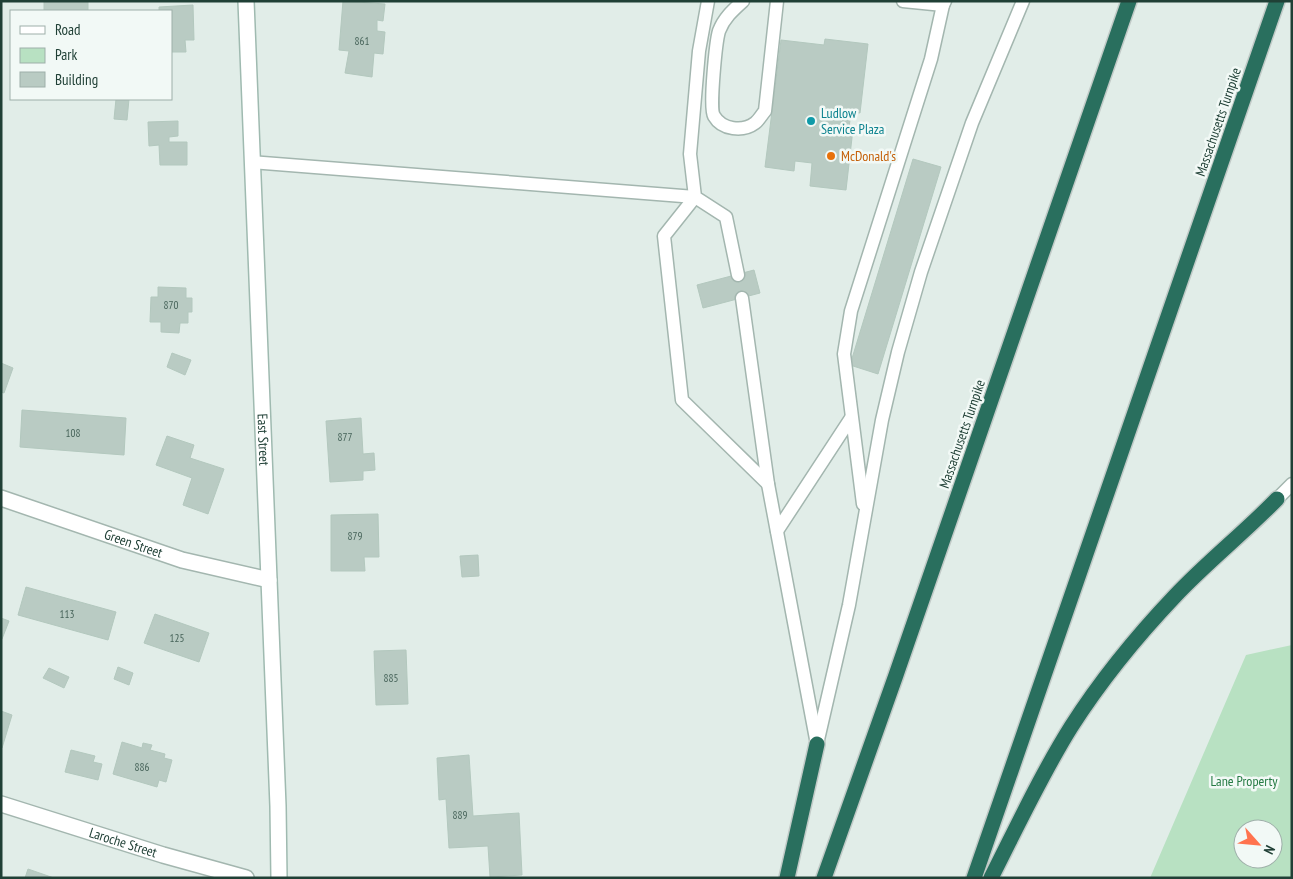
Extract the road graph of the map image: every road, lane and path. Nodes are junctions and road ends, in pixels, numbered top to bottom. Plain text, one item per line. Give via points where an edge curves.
1 (246, 1) edge
2 (708, 1) edge
3 (743, 1) edge
4 (777, 1) edge
5 (903, 1) edge
6 (1023, 1) edge
7 (1129, 1) edge
8 (1277, 1) edge
9 (944, 3) edge
10 (252, 162) junction
11 (695, 197) junction
12 (738, 275) dead end
13 (742, 298) dead end
14 (851, 418) junction
15 (768, 484) junction
16 (1292, 484) edge
17 (1292, 493) edge
18 (1, 498) edge
19 (1277, 499) junction
20 (864, 516) junction
21 (777, 531) junction
22 (269, 580) junction
23 (817, 744) junction
24 (1, 804) edge
25 (246, 878) edge
26 (279, 878) edge
27 (787, 878) edge
28 (824, 878) edge
29 (974, 878) edge
30 (991, 878) edge

1 - 10 main road, East Street
2 - 11 lane via 699,52 690,154
3 - 4 lane via 726,18 719,33 711,102 713,116 724,126 742,128 755,123 765,111
5 - 9 lane
6 - 20 lane via 972,123 920,272 882,420
7 - 28 highway, Massachusetts Turnpike
8 - 29 highway, Massachusetts Turnpike
9 - 14 lane via 931,59 851,311 844,354
10 - 11 lane
10 - 22 main road, East Street
11 - 12 lane via 726,217
11 - 15 lane via 664,236 682,400
13 - 15 lane
14 - 20 lane
14 - 21 lane
15 - 21 lane
16 - 19 lane
17 - 19 lane
18 - 22 main road, Green Street via 182,560
19 - 30 highway via 1174,597 1103,681 1043,776
20 - 23 lane via 849,605
21 - 23 lane
22 - 26 main road, East Street
23 - 27 highway
24 - 25 main road, Laroche Street

